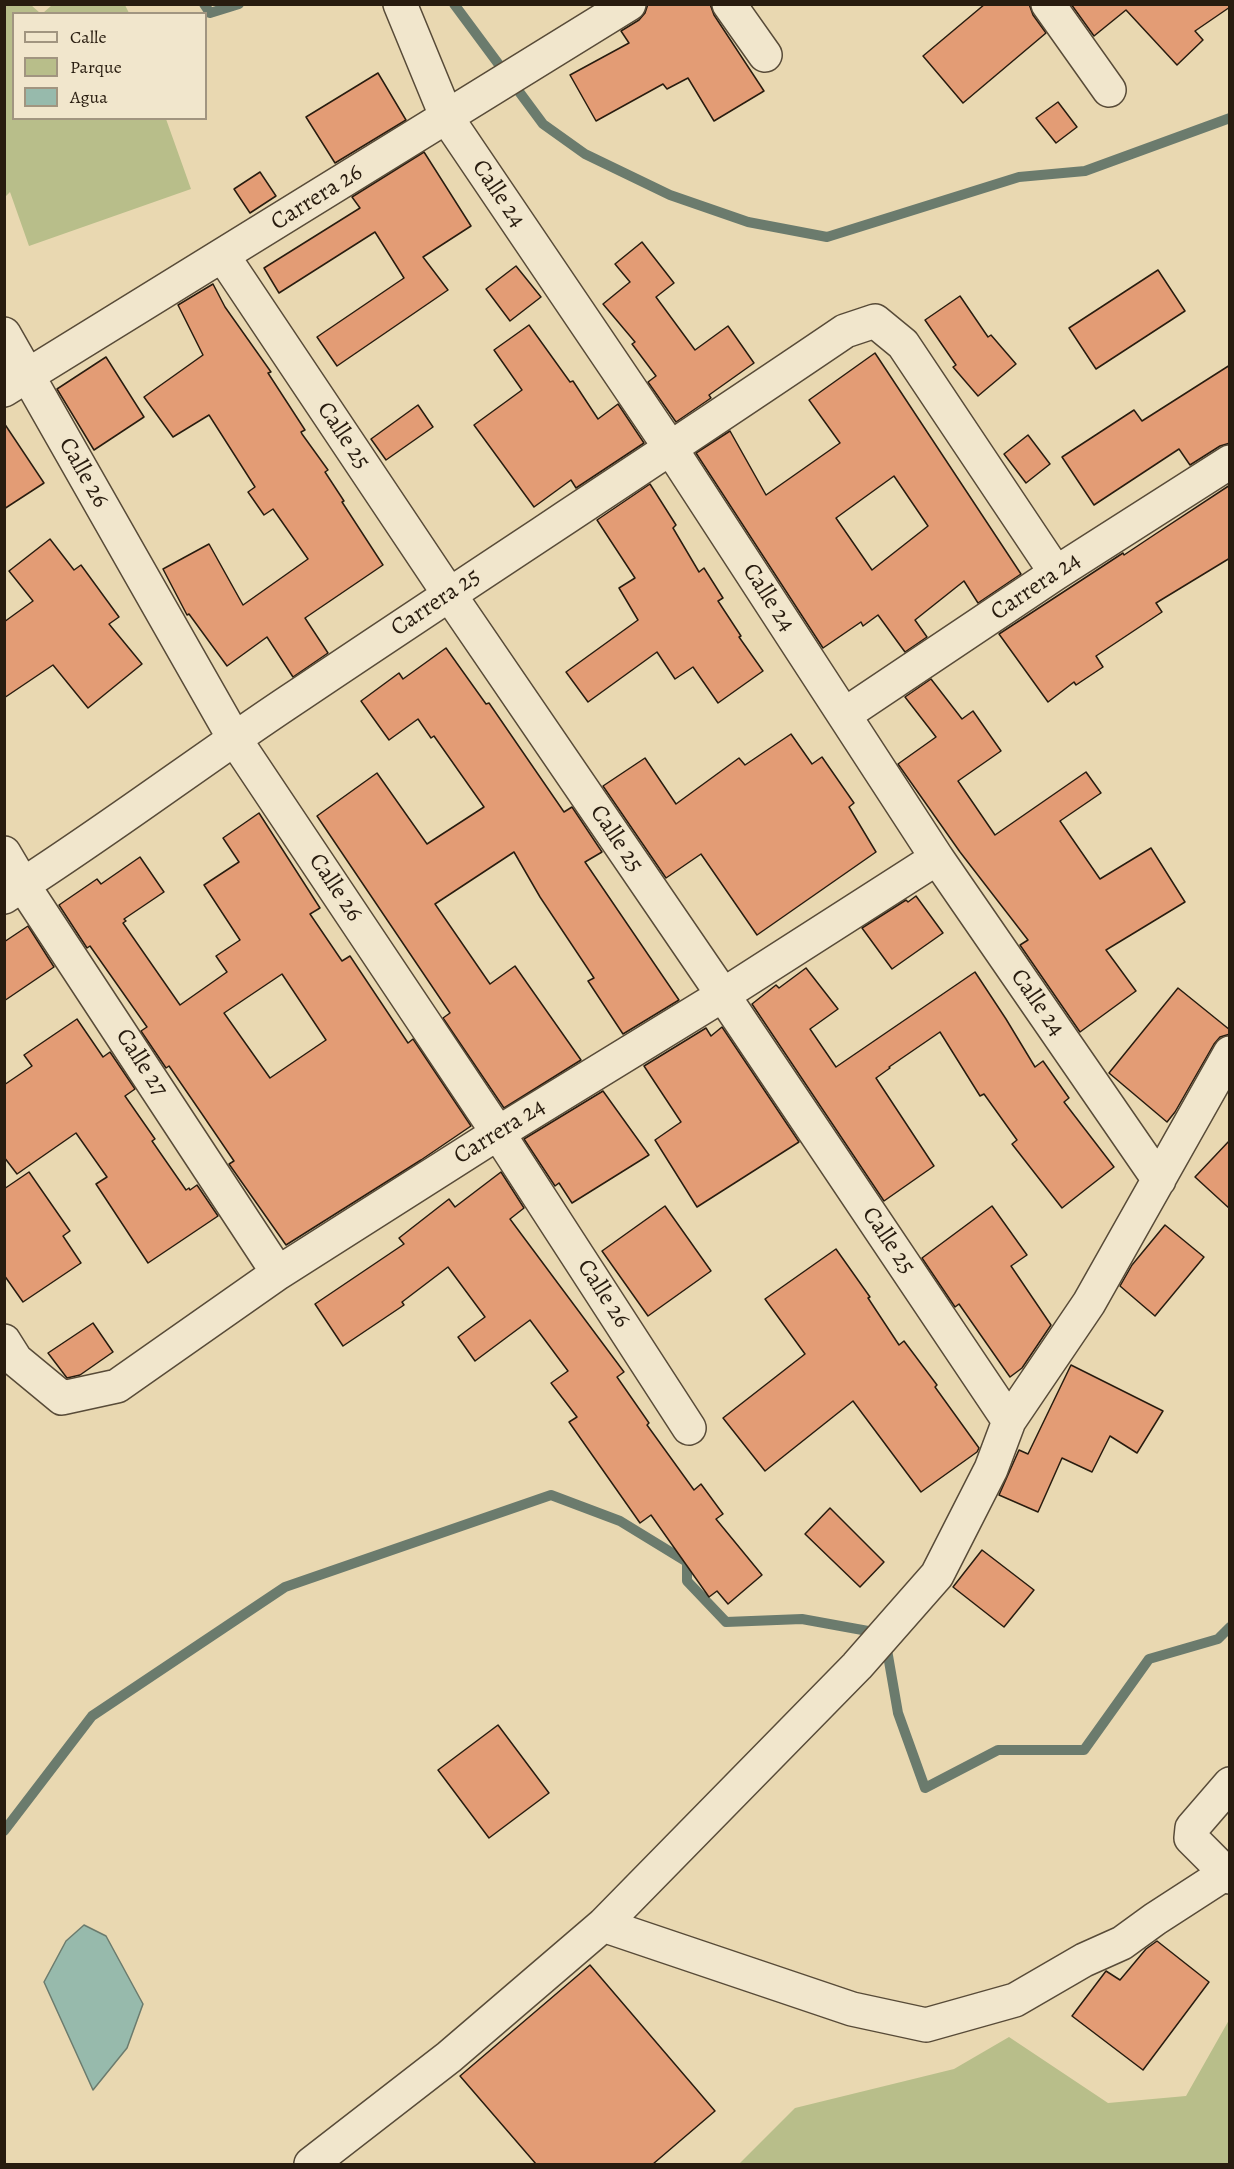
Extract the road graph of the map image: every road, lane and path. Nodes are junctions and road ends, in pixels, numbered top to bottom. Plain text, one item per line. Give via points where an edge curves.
1 (400, 4) edge
2 (629, 4) edge
3 (729, 4) edge
4 (1048, 4) edge
5 (765, 55) dead end
6 (1109, 90) dead end
7 (447, 118) junction
8 (223, 256) junction
9 (4, 334) edge
10 (16, 383) edge
11 (671, 449) junction
12 (1230, 462) edge
13 (1056, 573) junction
14 (448, 594) junction
15 (844, 716) junction
16 (234, 738) junction
17 (4, 853) edge
18 (937, 858) junction
19 (14, 891) edge
20 (723, 995) junction
21 (1230, 1053) edge
22 (498, 1133) junction
23 (1158, 1180) junction
24 (278, 1273) junction
25 (4, 1341) edge
26 (1009, 1421) junction
27 (689, 1428) dead end
28 (1230, 1784) edge
29 (1228, 1875) edge
30 (603, 1925) junction
31 (311, 2164) edge

1 - 7 street, Calle 24
2 - 7 street, Carrera 26
3 - 5 street
4 - 6 street
7 - 8 street, Carrera 26
7 - 11 street, Calle 24
8 - 10 street, Carrera 26
8 - 14 street, Calle 25
9 - 10 street, Calle 26
10 - 16 street, Calle 26
11 - 13 street, Carrera 25 via 845,331 875,321 903,344
11 - 14 street, Carrera 25
11 - 15 street, Calle 24
12 - 13 street, Carrera 24
13 - 15 street, Carrera 24
14 - 16 street, Carrera 25
14 - 20 street, Calle 25
15 - 18 street, Calle 24
16 - 19 street, Carrera 25
16 - 22 street, Calle 26
17 - 19 street, Calle 27
18 - 20 street, Carrera 24
18 - 23 street, Calle 24
19 - 24 street, Calle 27
20 - 22 street, Carrera 24
20 - 26 street, Calle 25
21 - 23 street
22 - 24 street, Carrera 24
22 - 27 street, Calle 26
23 - 26 street via 1089,1303
24 - 25 street, Carrera 24 via 117,1386 62,1398 16,1360
26 - 30 street via 991,1469 937,1575 857,1666
28 - 29 street via 1190,1833
29 - 30 street via 1155,1918 1122,1943 1015,2000 926,2025 852,2009
30 - 31 street via 449,2057

